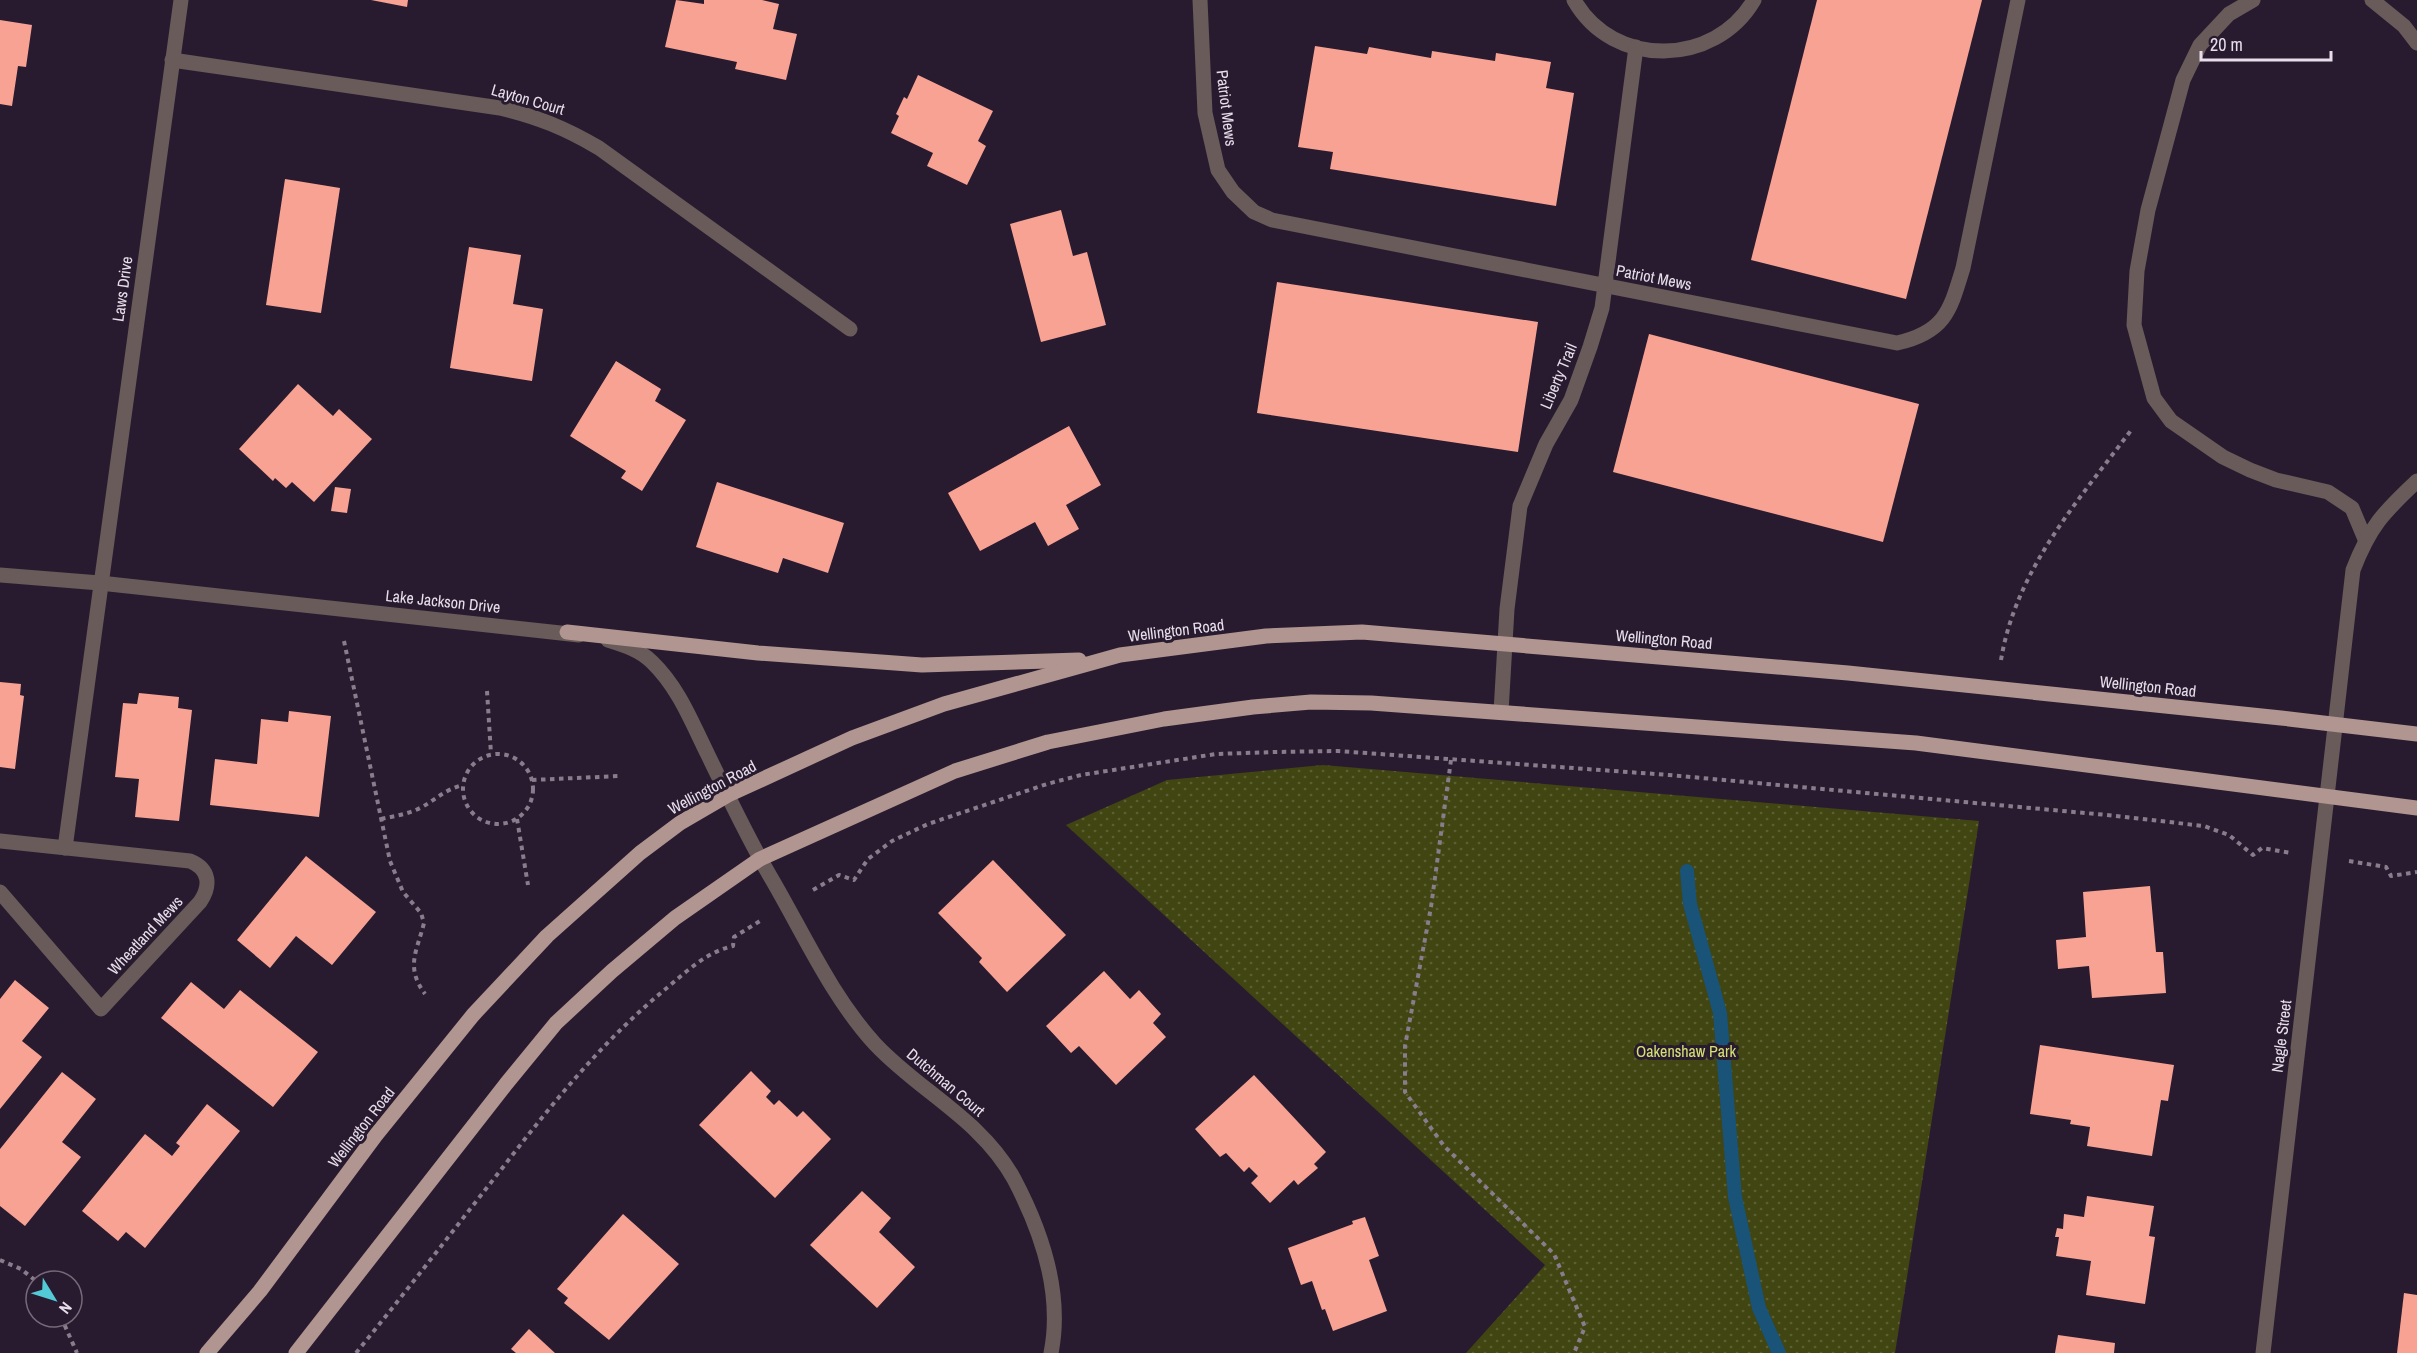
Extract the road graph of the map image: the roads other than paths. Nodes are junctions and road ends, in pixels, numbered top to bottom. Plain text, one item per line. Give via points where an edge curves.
1 (181, 0) edge
2 (1200, 0) edge
3 (1574, 0) edge
4 (1755, 0) edge
5 (2018, 0) edge
6 (2253, 0) edge
7 (2372, 0) edge
8 (2417, 43) edge
9 (1636, 47) junction
10 (172, 60) junction
11 (1605, 286) junction
12 (849, 329) dead end
13 (2417, 482) edge
14 (2365, 539) junction
15 (0, 575) edge
16 (100, 583) junction
17 (567, 632) junction
18 (1505, 643) junction
19 (1103, 660) junction
20 (1501, 712) junction
21 (2335, 724) junction
22 (2417, 734) edge
23 (728, 795) junction
24 (2327, 795) junction
25 (2417, 808) edge
26 (0, 841) edge
27 (65, 848) junction
28 (760, 859) junction
29 (0, 892) edge
30 (207, 1353) edge
31 (296, 1353) edge
32 (1051, 1353) edge
33 (2263, 1353) edge

1 - 10 street, Laws Drive
2 - 11 street, Patriot Mews via 1205,113 1218,170 1254,212 1272,220
3 - 9 street via 1599,29
4 - 9 street via 1728,31 1704,44 1677,52
5 - 11 street, Patriot Mews via 1958,286 1946,316 1918,338 1897,343
6 - 14 street via 2229,14 2200,45 2183,80 2148,210 2137,271 2134,325 2154,398 2171,421 2223,458 2276,480 2328,492 2352,508
7 - 8 street via 2404,26
9 - 11 street, Liberty Trail
10 - 12 street, Layton Court via 500,108 566,128
10 - 16 street, Laws Drive
11 - 18 street, Liberty Trail via 1596,328 1575,389 1520,506
13 - 14 street, Nagle Street via 2381,515
14 - 21 street, Nagle Street via 2353,570
15 - 16 street, Lake Jackson Drive
16 - 17 street, Lake Jackson Drive
16 - 27 street
17 - 19 main road via 770,654 922,665
17 - 23 street, Lake Jackson Drive via 629,647 651,661 671,684 689,715
18 - 19 main road, Wellington Road via 1362,632 1309,633
18 - 20 street, Liberty Trail
18 - 21 main road, Wellington Road via 1859,674
19 - 23 main road, Wellington Road via 944,704 852,738
20 - 24 main road via 1916,743
20 - 28 main road via 1311,702 1117,728 1048,742 955,771
21 - 22 main road, Wellington Road
21 - 24 street, Nagle Street
23 - 28 street, Lake Jackson Drive
23 - 30 main road, Wellington Road via 639,853 547,936 473,1015 376,1135 260,1291
24 - 25 main road
24 - 33 street, Nagle Street
26 - 27 street, Wheatland Mews
27 - 29 street, Wheatland Mews via 190,861 206,872 207,886 200,902 101,1009
28 - 31 main road via 675,918 556,1023
28 - 32 street, Dutchman Court via 859,1025 885,1053 975,1129 1013,1177 1046,1254 1054,1302

